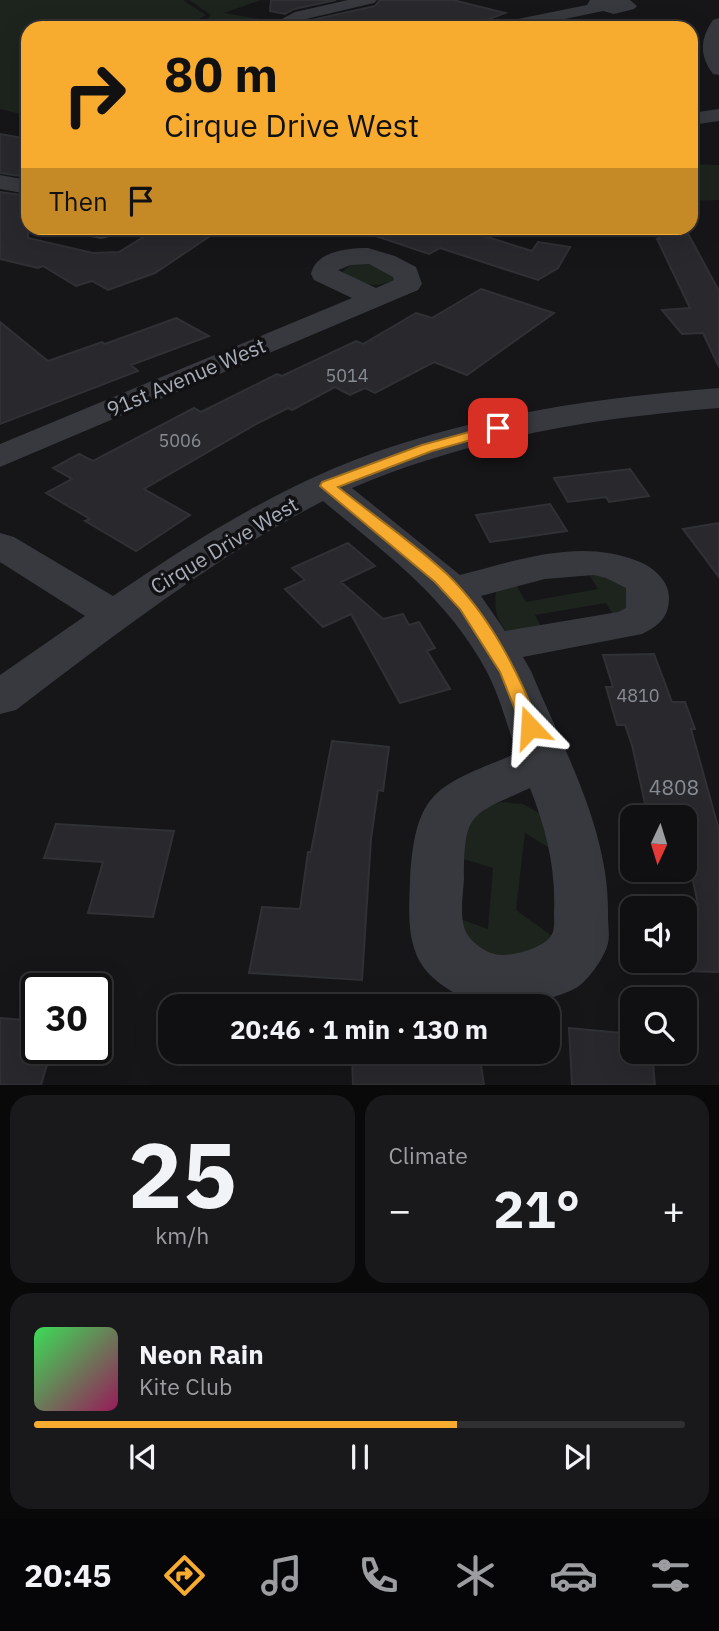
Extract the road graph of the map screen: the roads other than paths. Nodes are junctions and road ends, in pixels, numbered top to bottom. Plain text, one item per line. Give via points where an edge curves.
1 (369, 0) edge
2 (600, 7) dead end
3 (504, 8) dead end
4 (288, 21) edge
5 (532, 21) joint
6 (719, 23) edge
7 (698, 42) edge
8 (712, 43) junction
9 (719, 70) edge
10 (719, 115) edge
11 (698, 119) edge
12 (0, 182) edge
13 (21, 186) edge
14 (373, 298) dead end
15 (719, 398) edge
16 (0, 457) edge
17 (327, 486) junction
18 (0, 545) edge
19 (452, 590) junction
20 (114, 615) junction
21 (494, 648) junction
22 (0, 698) edge
23 (543, 762) dead end

1 - 4 street
2 - 5 street
3 - 5 street
6 - 8 street
7 - 8 street
8 - 9 street via 711,60
10 - 11 street
12 - 13 street
14 - 16 street, 91st Avenue West
15 - 17 street, Cirque Drive West via 619,406 522,422 427,448
17 - 19 street
17 - 20 street, Cirque Drive West via 215,547
18 - 20 street
19 - 21 street
19 - 21 street via 555,566 595,562 621,566 644,581 650,600 644,616 627,624
20 - 22 street, Cirque Drive West
21 - 23 street via 513,681

